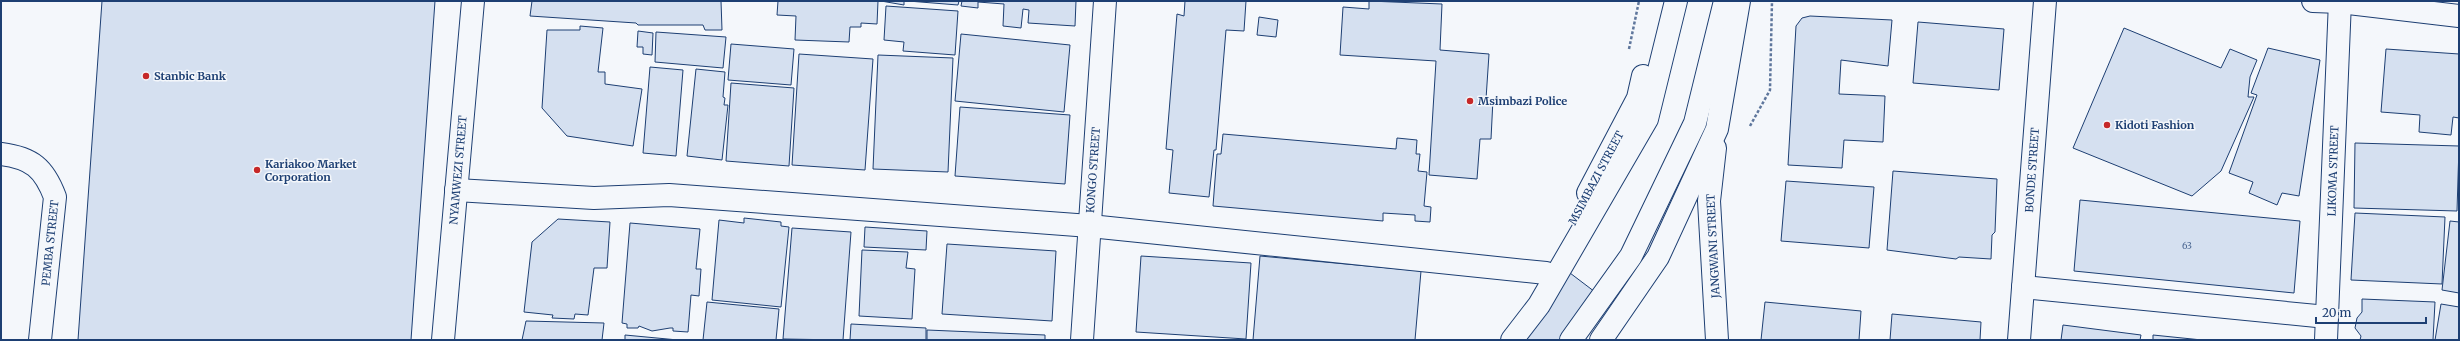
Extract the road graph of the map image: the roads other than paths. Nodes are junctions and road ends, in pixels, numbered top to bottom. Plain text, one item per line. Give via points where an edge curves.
1 (473, 1) edge
2 (1105, 1) edge
3 (1661, 1) edge
4 (1676, 1) edge
5 (1725, 1) edge
6 (1739, 1) edge
7 (2045, 1) edge
8 (2313, 1) edge
9 (2340, 1) edge
10 (2459, 16) edge
11 (1717, 129) junction
12 (1, 154) edge
13 (456, 190) junction
14 (1090, 226) junction
15 (1546, 273) junction
16 (2023, 287) junction
17 (2328, 317) junction
18 (40, 340) edge
19 (443, 340) edge
20 (1082, 340) edge
21 (1498, 340) edge
22 (1512, 340) edge
23 (1571, 340) edge
24 (1601, 340) edge
25 (1717, 340) edge
26 (2019, 340) edge
27 (2326, 340) edge

1 - 13 street, NYAMWEZI STREET
2 - 14 street, KONGO STREET
3 - 15 street, MSIMBAZI STREET via 1638,98
4 - 22 street via 1647,119 1539,306
5 - 23 street via 1695,123 1631,256
6 - 11 street
7 - 16 street, BONDE STREET
8 - 9 street
9 - 10 street
9 - 17 street, LIKOMA STREET
11 - 24 street via 1658,257
11 - 25 street, JANGWANI STREET via 1709,201
12 - 18 street, PEMBA STREET via 34,163 49,180 55,197
13 - 14 street via 594,198 669,195
13 - 19 street, NYAMWEZI STREET
14 - 15 street
14 - 20 street, KONGO STREET
15 - 21 street, MSIMBAZI STREET
16 - 17 street
16 - 26 street, BONDE STREET
17 - 27 street, LIKOMA STREET

